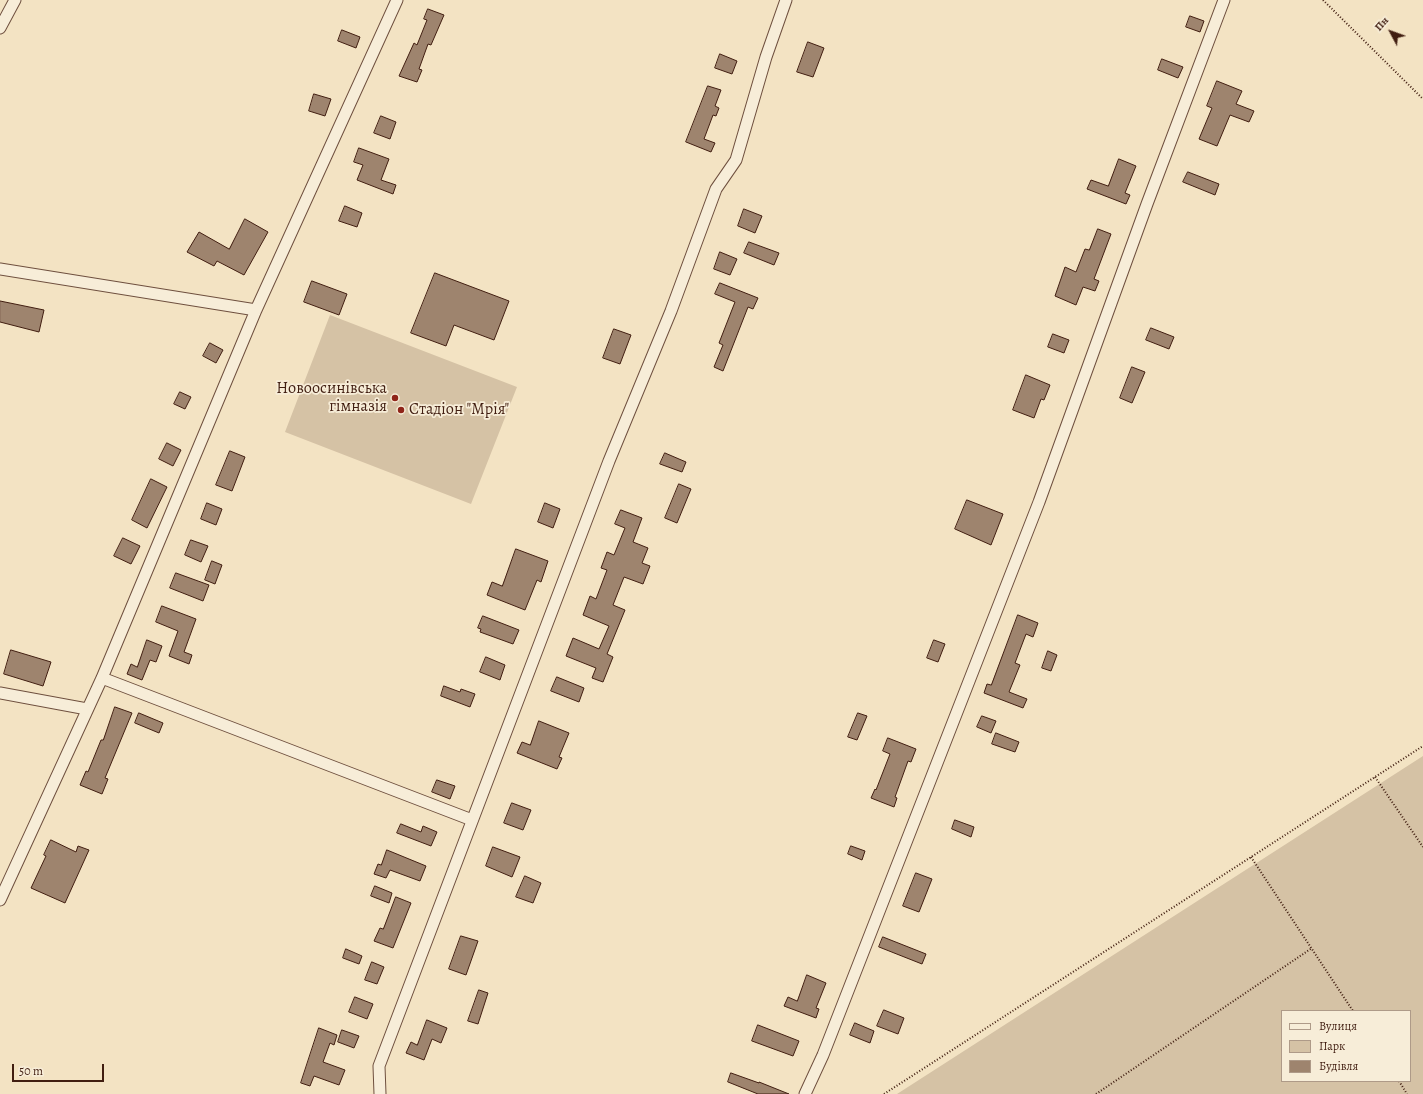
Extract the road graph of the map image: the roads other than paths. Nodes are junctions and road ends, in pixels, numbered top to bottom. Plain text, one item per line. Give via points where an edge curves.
1 (15, 0) edge
2 (397, 0) edge
3 (786, 0) edge
4 (1224, 0) edge
5 (0, 28) edge
6 (0, 269) edge
7 (256, 310) junction
8 (102, 678) junction
9 (0, 693) edge
10 (87, 709) junction
11 (472, 820) junction
12 (0, 900) edge
13 (380, 1094) edge
14 (805, 1094) edge

1 - 5 street
2 - 7 street
3 - 11 street via 766,57 736,160 716,189 671,311 609,461
4 - 14 street via 1039,502 826,1047
6 - 7 street
7 - 8 street
8 - 10 street
8 - 11 street
9 - 10 street
10 - 12 street
11 - 13 street via 380,1066

